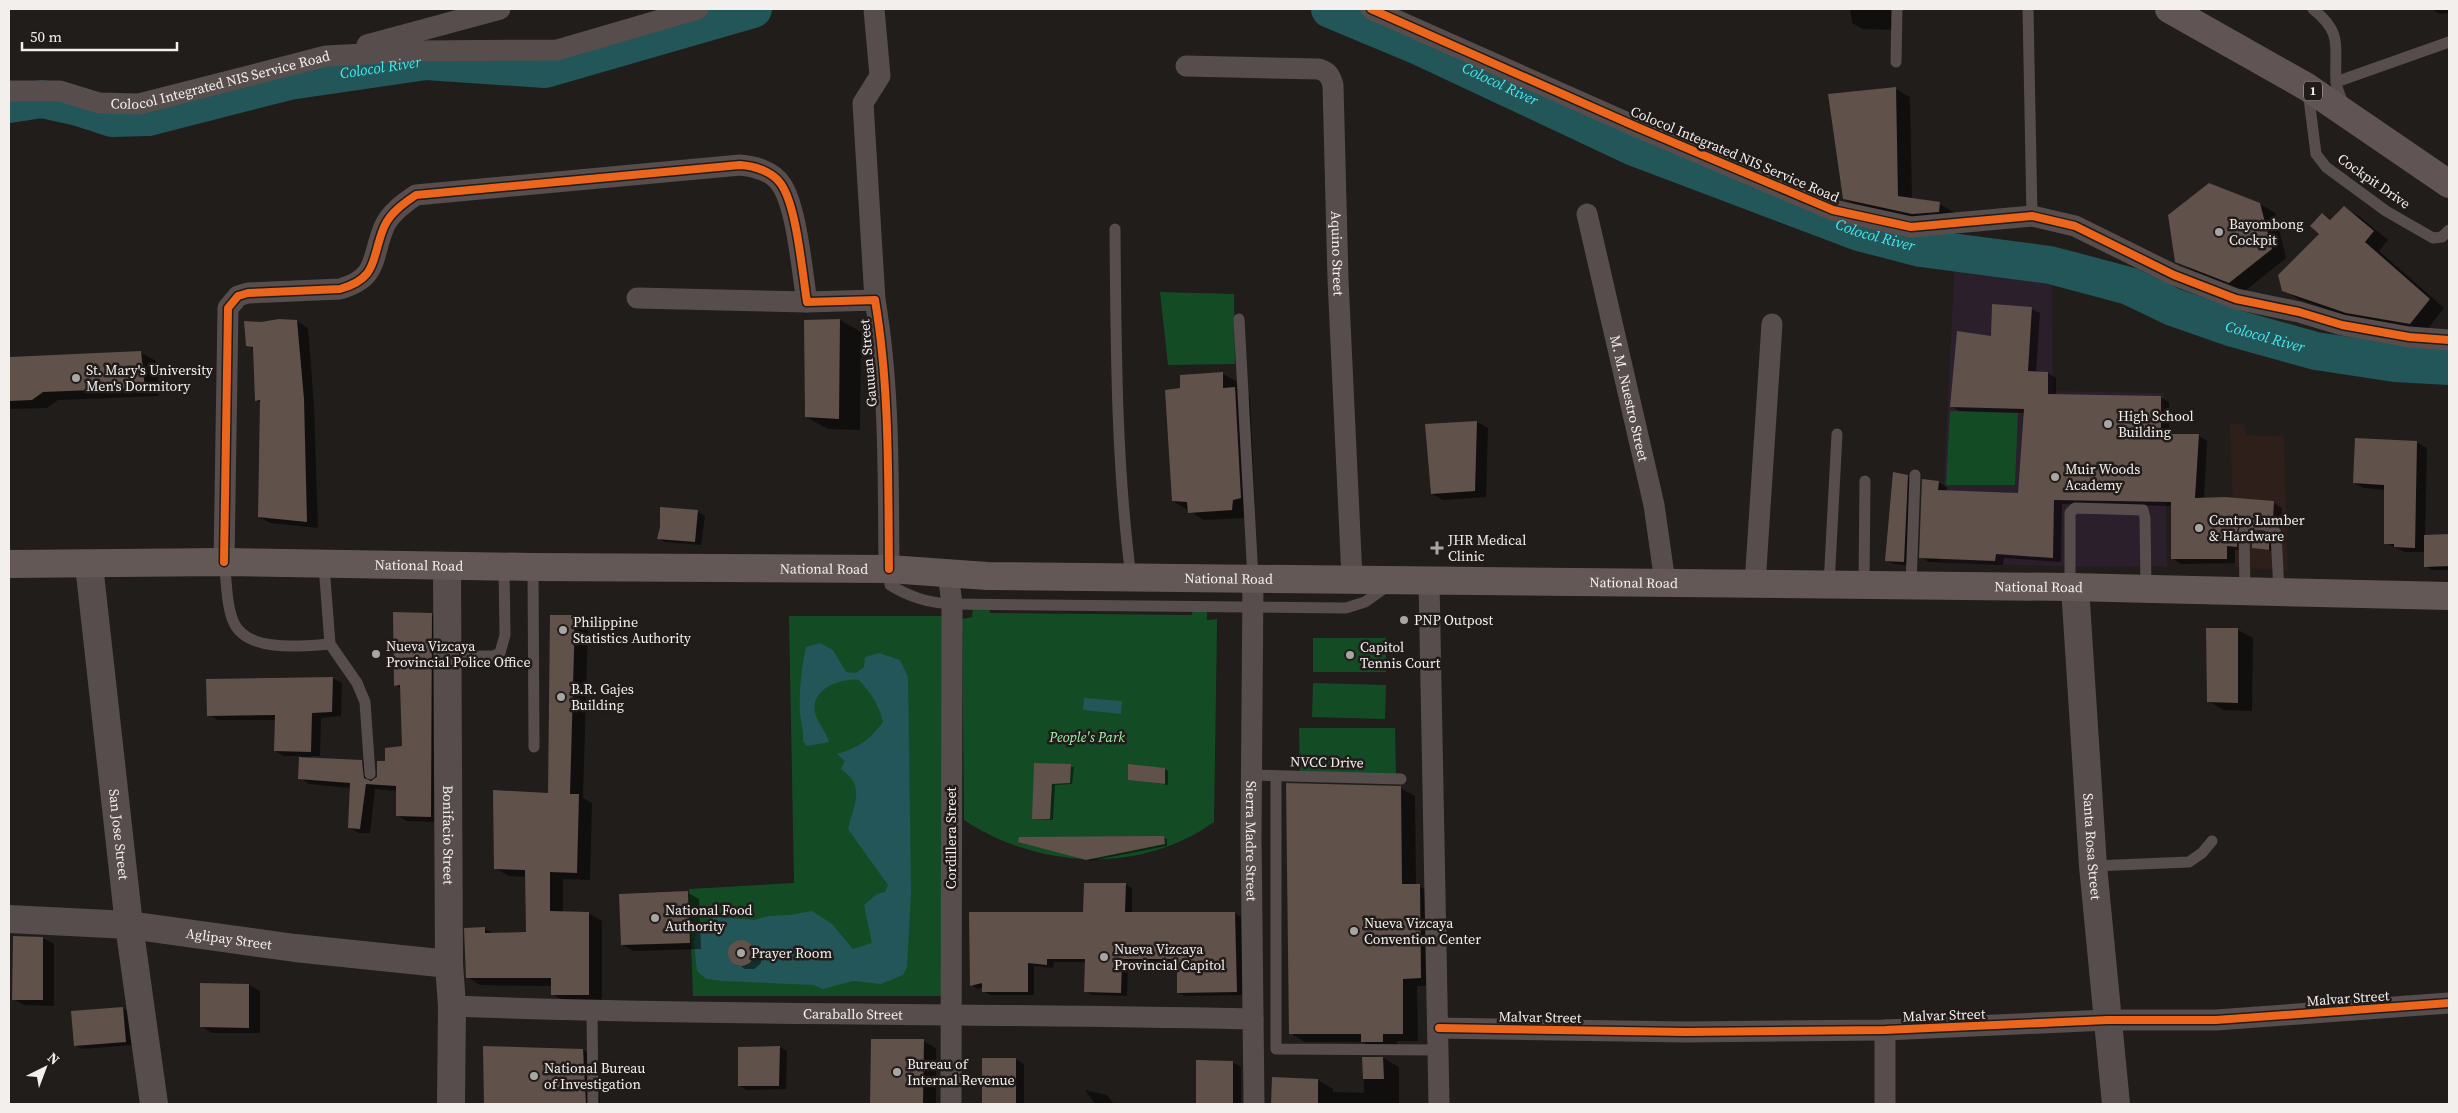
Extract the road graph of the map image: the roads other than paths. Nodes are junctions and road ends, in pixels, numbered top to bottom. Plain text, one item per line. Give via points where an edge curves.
1 (500, 9) edge
2 (698, 9) edge
3 (874, 9) edge
4 (1371, 9) edge
5 (1897, 9) edge
6 (2028, 9) edge
7 (2169, 9) edge
8 (2313, 9) edge
9 (2449, 42) edge
10 (326, 56) junction
11 (1896, 62) dead end
12 (1186, 66) dead end
13 (2336, 82) junction
14 (2307, 87) junction
15 (9, 91) edge
16 (2344, 112) junction
17 (2449, 184) edge
18 (1587, 214) dead end
19 (2032, 216) junction
20 (1115, 229) dead end
21 (2449, 230) edge
22 (637, 298) dead end
23 (875, 300) junction
24 (807, 302) junction
25 (1239, 319) dead end
26 (1772, 324) dead end
27 (2449, 340) edge
28 (1837, 434) dead end
29 (1915, 475) dead end
30 (1864, 481) dead end
31 (224, 562) junction
32 (9, 564) edge
33 (88, 565) junction
34 (324, 565) junction
35 (447, 566) junction
36 (504, 567) junction
37 (533, 567) junction
38 (889, 569) junction
39 (948, 573) junction
40 (1131, 577) junction
41 (1352, 578) junction
42 (1253, 579) junction
43 (1398, 579) junction
44 (1429, 580) junction
45 (1665, 582) junction
46 (1755, 584) junction
47 (1829, 584) junction
48 (1864, 585) junction
49 (1911, 585) junction
50 (2072, 587) junction
51 (2146, 589) junction
52 (2245, 591) junction
53 (2279, 592) junction
54 (2449, 596) edge
55 (952, 604) junction
56 (1253, 606) junction
57 (330, 644) junction
58 (447, 656) junction
59 (534, 746) dead end
60 (370, 774) dead end
61 (1251, 776) junction
62 (1276, 776) junction
63 (1401, 778) dead end
64 (2212, 841) dead end
65 (2093, 866) junction
66 (9, 919) edge
67 (129, 925) junction
68 (449, 964) junction
69 (2449, 1003) edge
70 (452, 1006) junction
71 (592, 1011) junction
72 (950, 1013) junction
73 (1253, 1019) junction
74 (1277, 1019) junction
75 (2107, 1020) junction
76 (1439, 1028) junction
77 (1885, 1030) junction
78 (1439, 1050) junction
79 (154, 1104) edge
80 (451, 1104) edge
81 (593, 1104) edge
82 (951, 1104) edge
83 (1254, 1104) edge
84 (1439, 1104) edge
85 (1885, 1104) edge
86 (2116, 1104) edge

1 - 10 street
2 - 10 street, Colocol Integrated NIS Service Road via 557,50 419,51
3 - 23 street, Gauuan Street via 880,76 863,103
4 - 19 street, Colocol Integrated NIS Service Road via 1833,210 1912,227
5 - 11 lane
6 - 19 lane
7 - 14 highway, 1
8 - 13 lane via 2324,18 2334,34 2338,49
9 - 13 lane
10 - 15 street, Colocol Integrated NIS Service Road via 139,104 99,103 60,91
12 - 41 street, Aquino Street via 1319,69 1331,77
13 - 16 lane
14 - 16 highway, 1
14 - 21 lane, Cockpit Drive via 2316,154 2326,167 2386,211 2433,238 2442,237
16 - 17 highway, 1
18 - 45 street, M. M. Nuestro Street via 1654,505
19 - 27 street, Colocol Integrated NIS Service Road via 2075,226 2174,275 2236,299 2352,327
20 - 40 lane via 1119,431
22 - 24 street, Gauuan Street
23 - 24 street, Gauuan Street
23 - 38 street, Gauuan Street via 883,368
24 - 31 street via 793,220 781,183 752,166 416,195 401,204 384,226 374,264 355,285 340,289 248,293 238,296 228,308
25 - 42 lane
26 - 46 street
28 - 47 lane
29 - 49 lane
30 - 48 lane
31 - 33 main road, National Road
31 - 34 main road, National Road
31 - 57 lane via 234,624 244,635 282,646
32 - 33 main road, National Road
33 - 67 street, San Jose Street
34 - 35 main road, National Road
34 - 57 lane
35 - 36 main road, National Road
35 - 58 street, Bonifacio Street
36 - 37 main road, National Road
36 - 58 lane via 505,635 500,653 493,656
37 - 38 main road, National Road
37 - 59 lane
38 - 39 main road, National Road
38 - 55 lane via 890,585 907,595 931,603
39 - 40 main road, National Road
39 - 55 street, Cordillera Street
40 - 42 main road, National Road
41 - 42 main road, National Road
41 - 43 main road, National Road
42 - 56 street, Sierra Madre Street
43 - 44 main road, National Road
43 - 56 lane via 1365,602 1346,608
44 - 45 main road, National Road
44 - 76 street
45 - 46 main road, National Road
46 - 47 main road, National Road
47 - 48 main road, National Road
48 - 49 main road, National Road
49 - 50 main road, National Road
50 - 51 main road, National Road
50 - 51 lane via 2070,513 2075,508 2143,510
50 - 65 street, Santa Rosa Street
51 - 52 main road, National Road
52 - 53 main road, National Road
52 - 53 lane via 2244,531 2258,524 2270,527 2276,533
53 - 54 main road, National Road
55 - 56 lane
55 - 72 street, Cordillera Street
56 - 61 street, Sierra Madre Street
57 - 60 lane via 357,683 365,702
58 - 68 street, Bonifacio Street
61 - 62 lane, NVCC Drive
61 - 73 street, Sierra Madre Street
62 - 63 lane, NVCC Drive
62 - 74 lane
64 - 65 lane via 2189,862
65 - 75 street, Santa Rosa Street
66 - 67 street, Aglipay Street
67 - 68 street, Aglipay Street via 295,948
67 - 79 street, San Jose Street
68 - 70 street, Bonifacio Street
69 - 75 street, Malvar Street via 2216,1020
70 - 71 street, Caraballo Street
70 - 80 street, Bonifacio Street
71 - 72 street, Caraballo Street
71 - 81 lane
72 - 73 street, Caraballo Street
72 - 82 street, Cordillera Street
73 - 74 lane
73 - 83 street, Sierra Madre Street
74 - 78 lane via 1276,1048
75 - 77 street, Malvar Street
75 - 86 street, Santa Rosa Street
76 - 77 street, Malvar Street via 1686,1032
76 - 78 street
77 - 85 street
78 - 84 street

